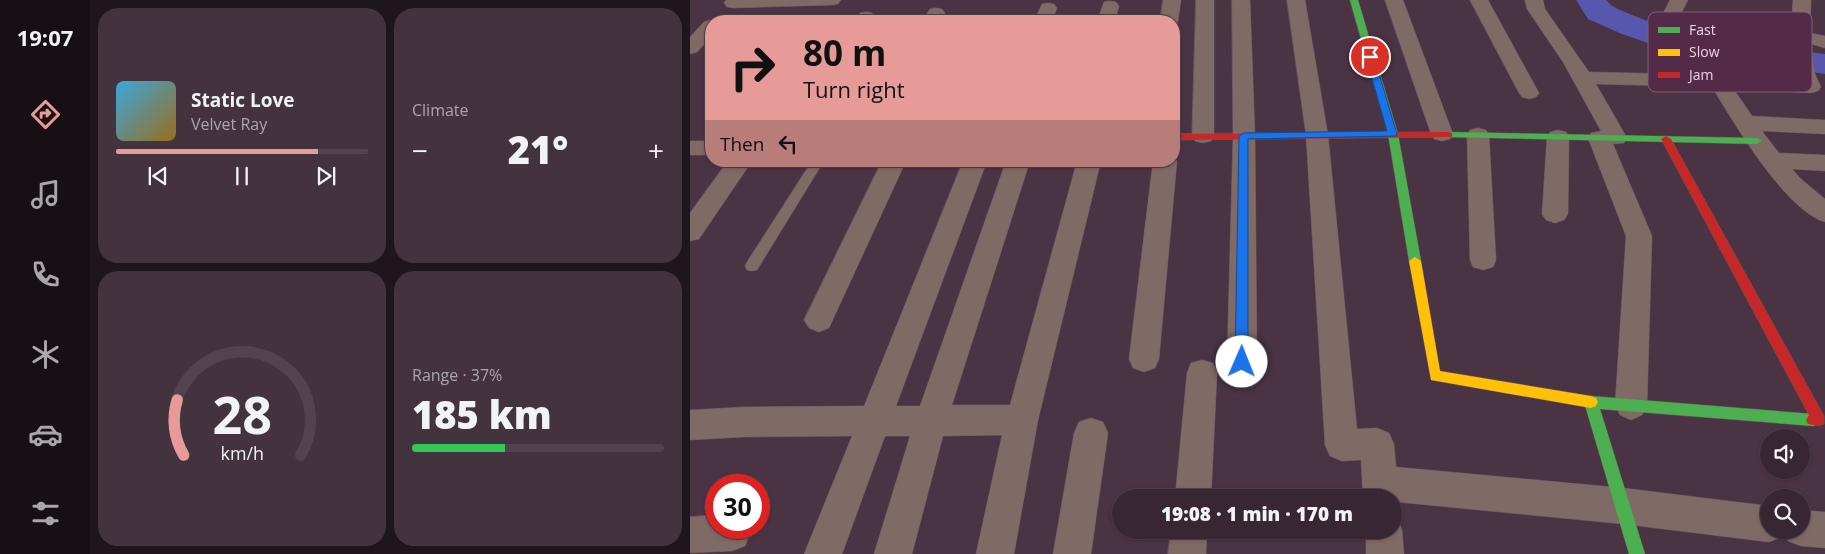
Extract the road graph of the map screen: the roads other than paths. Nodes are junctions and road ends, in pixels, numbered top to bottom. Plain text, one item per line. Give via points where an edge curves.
1 (832, 0) edge
2 (1172, 0) edge
3 (1204, 0) edge
4 (1241, 0) edge
5 (1296, 0) edge
6 (1354, 0) edge
7 (1394, 0) edge
8 (1479, 0) edge
9 (1534, 0) edge
10 (1679, 0) edge
11 (734, 2) edge
12 (1673, 12) edge
13 (722, 15) edge
14 (1170, 15) edge
15 (1812, 31) edge
16 (705, 32) edge
17 (1825, 42) edge
18 (690, 48) edge
19 (1583, 78) junction
20 (1648, 79) edge
21 (1725, 92) edge
22 (1529, 93) dead end
23 (1825, 127) edge
24 (1752, 132) junction
25 (1393, 134) junction
26 (1442, 134) junction
27 (1317, 135) junction
28 (1478, 135) junction
29 (1204, 136) junction
30 (1244, 136) junction
31 (1180, 137) edge
32 (1558, 137) junction
33 (1608, 138) junction
34 (1666, 139) junction
35 (1772, 160) junction
36 (1825, 163) edge
37 (736, 167) edge
38 (814, 167) edge
39 (891, 167) edge
40 (973, 167) edge
41 (1016, 167) edge
42 (1087, 167) edge
43 (1165, 167) edge
44 (1824, 211) edge
45 (1555, 214) dead end
46 (690, 232) edge
47 (1483, 260) dead end
48 (752, 266) dead end
49 (819, 320) dead end
50 (1144, 359) dead end
51 (1242, 362) dead end
52 (1202, 372) dead end
53 (1591, 402) junction
54 (1631, 405) junction
55 (1022, 420) junction
56 (874, 421) junction
57 (931, 421) junction
58 (690, 425) edge
59 (1090, 433) dead end
60 (1194, 489) edge
61 (1381, 489) edge
62 (1402, 491) edge
63 (1623, 506) junction
64 (1760, 523) edge
65 (1810, 529) edge
66 (1825, 530) edge
67 (705, 534) edge
68 (690, 535) edge
69 (1188, 539) edge
70 (1384, 539) edge
71 (823, 554) edge
72 (892, 554) edge
73 (995, 554) edge
74 (1072, 554) edge
75 (1187, 554) edge
76 (1385, 554) edge
77 (1637, 554) edge

1 - 11 street
2 - 14 street
3 - 29 street
4 - 30 street
5 - 27 street
6 - 25 street
7 - 26 street
8 - 22 street
9 - 19 street via 1536,9
10 - 12 street
11 - 13 street
15 - 17 street
16 - 18 street
19 - 20 street
19 - 33 street
21 - 24 street
23 - 24 street
24 - 34 street
24 - 35 street
25 - 26 street
25 - 27 street
25 - 53 street via 1435,376
26 - 28 street
27 - 30 street
27 - 61 street via 1342,445 1377,444
28 - 32 street
28 - 47 street
29 - 30 street
29 - 31 street
30 - 51 street
32 - 33 street
32 - 45 street
33 - 34 street
33 - 54 street via 1640,236
34 - 54 street via 1819,420
35 - 36 street
35 - 44 street via 1792,185
37 - 46 street
38 - 48 lane
39 - 49 street
40 - 56 street
41 - 57 street
42 - 55 street
43 - 50 street
52 - 60 street
53 - 54 street
53 - 63 street
55 - 57 street
55 - 73 street
56 - 57 street
56 - 58 street
56 - 71 street
57 - 72 street
59 - 74 street
62 - 63 street
63 - 64 street
63 - 77 street
65 - 66 street
67 - 68 street
69 - 75 street
70 - 76 street

